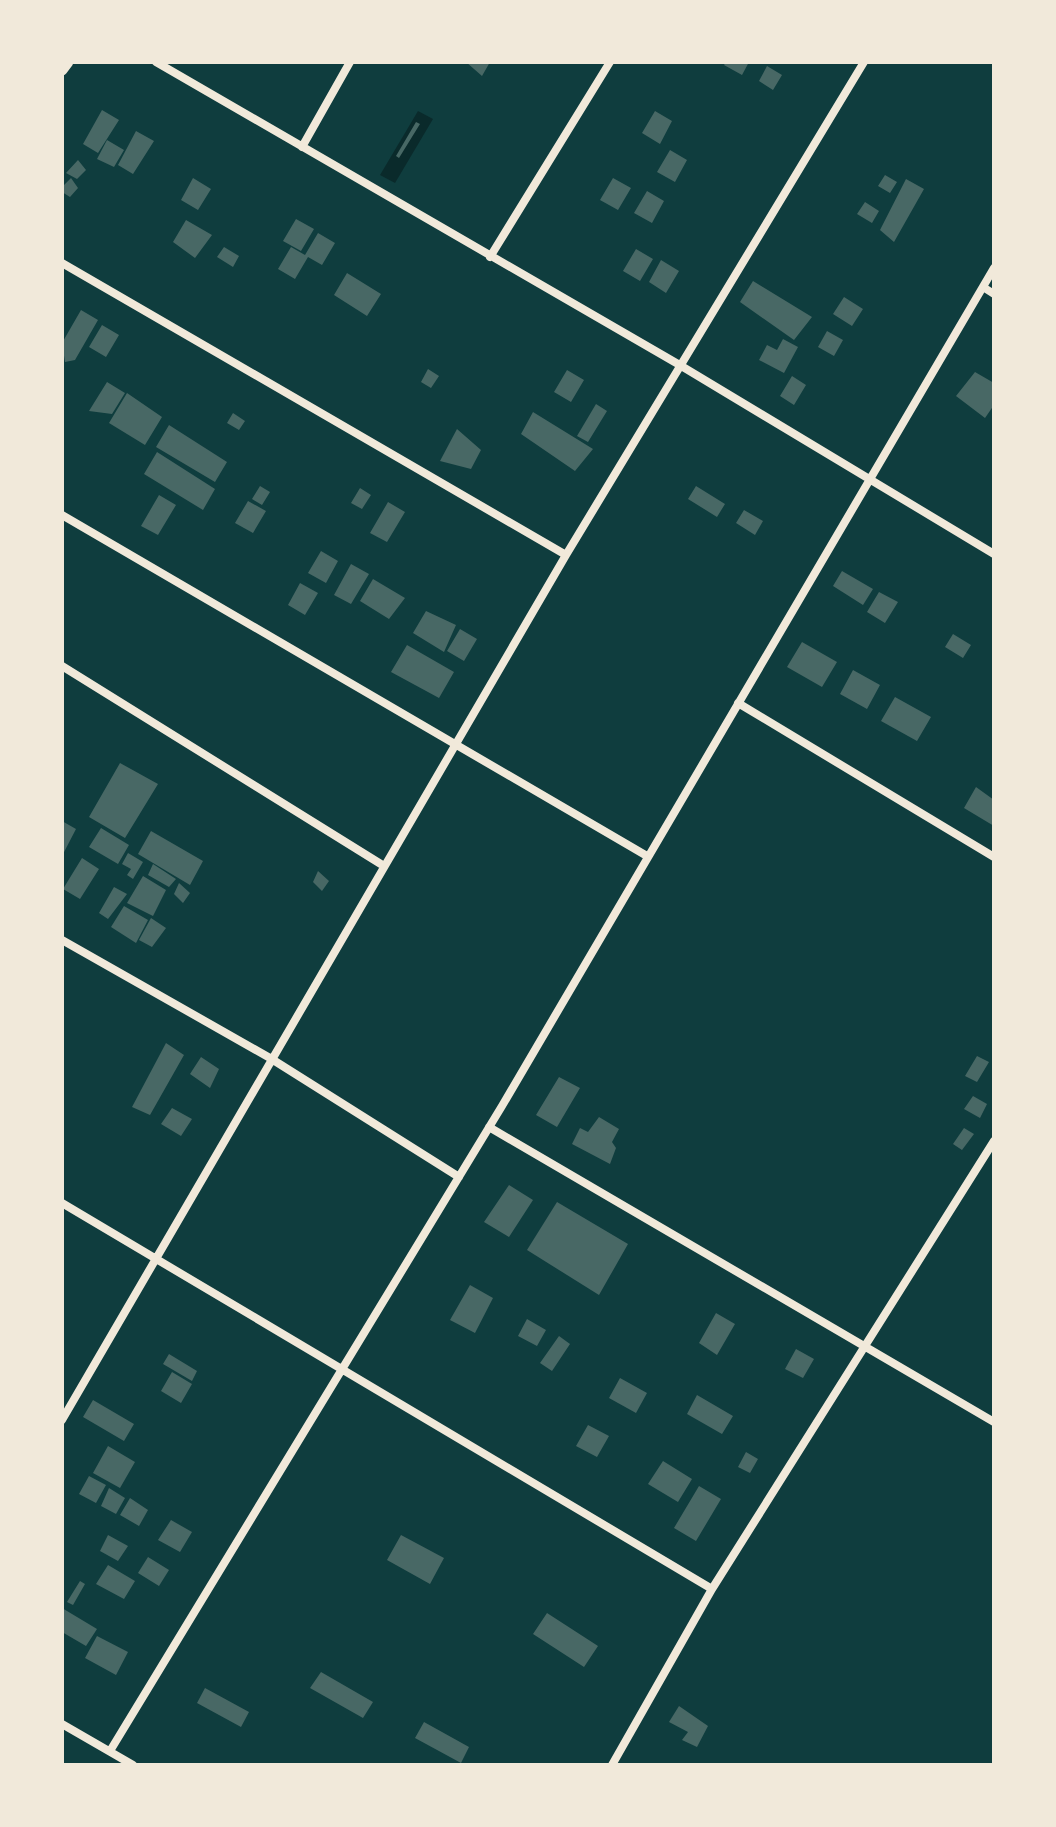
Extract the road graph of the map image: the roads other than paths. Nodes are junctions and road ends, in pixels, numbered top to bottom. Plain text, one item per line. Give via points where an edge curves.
1 (68, 62) edge
2 (156, 62) edge
3 (350, 62) edge
4 (610, 62) edge
5 (864, 62) edge
6 (62, 70) edge
7 (302, 147) junction
8 (490, 257) junction
9 (62, 263) edge
10 (994, 268) edge
11 (983, 287) junction
12 (994, 294) edge
13 (678, 364) junction
14 (868, 480) junction
15 (62, 515) edge
16 (994, 554) edge
17 (566, 555) junction
18 (62, 666) edge
19 (738, 703) junction
20 (456, 742) junction
21 (647, 856) junction
22 (994, 857) edge
23 (384, 866) junction
24 (62, 940) edge
25 (270, 1058) junction
26 (489, 1127) junction
27 (994, 1141) edge
28 (459, 1177) junction
29 (62, 1203) edge
30 (158, 1260) junction
31 (867, 1346) junction
32 (342, 1369) junction
33 (62, 1420) edge
34 (994, 1422) edge
35 (712, 1589) junction
36 (62, 1724) edge
37 (110, 1751) junction
38 (133, 1765) edge
39 (612, 1765) edge

1 - 6 main road
2 - 7 street
3 - 7 street
4 - 8 street
5 - 13 street
7 - 8 street
8 - 13 street
9 - 17 street
10 - 11 street
11 - 12 street
11 - 14 street
13 - 14 street
13 - 17 street
14 - 16 street
14 - 19 street
15 - 20 street
17 - 20 street
18 - 23 street
19 - 21 street
19 - 22 street
20 - 21 street
20 - 23 street
21 - 26 street
23 - 25 street
24 - 25 street
25 - 28 street
25 - 30 street
26 - 28 street
26 - 31 street
27 - 31 street
28 - 32 street
29 - 30 street
30 - 32 street
30 - 33 street
31 - 34 street
31 - 35 street
32 - 35 street
32 - 37 street
35 - 39 street
36 - 37 street
37 - 38 street

